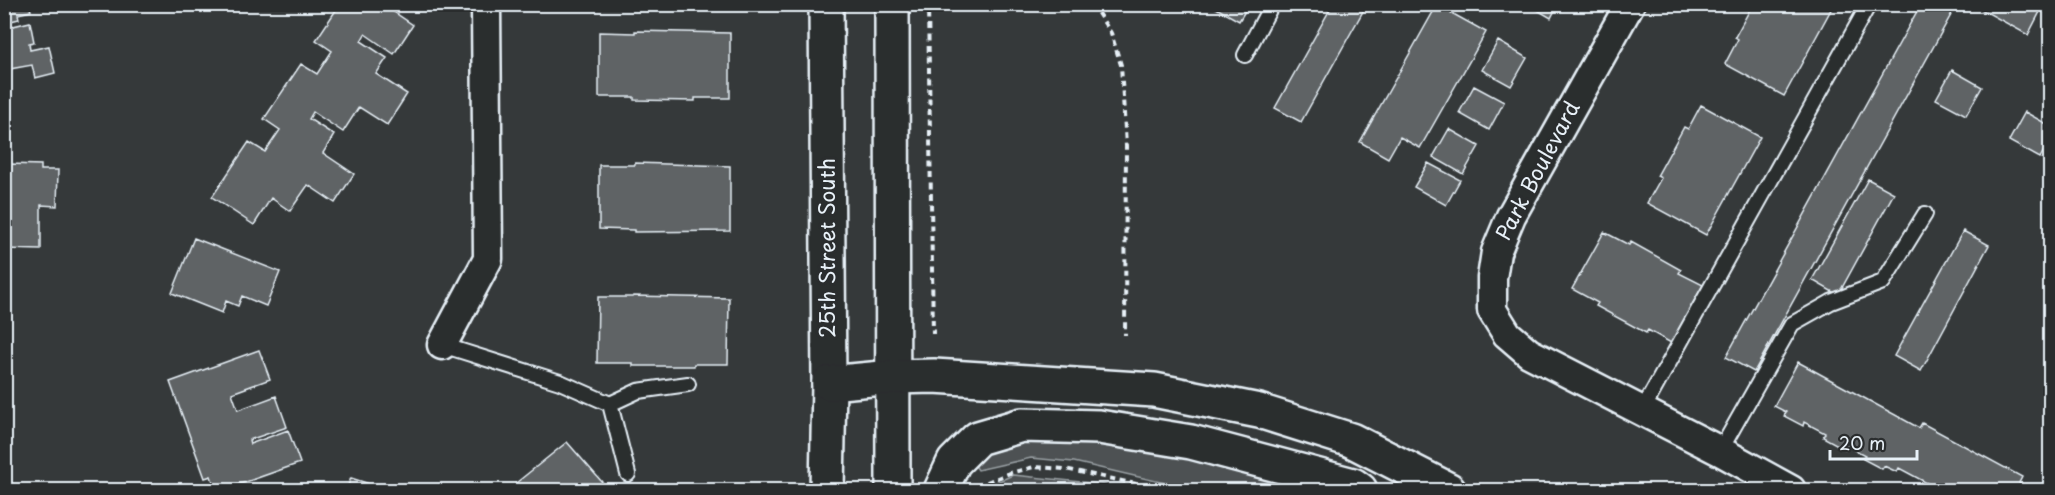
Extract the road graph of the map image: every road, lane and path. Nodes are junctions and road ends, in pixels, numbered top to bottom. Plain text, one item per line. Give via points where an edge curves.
1 (486, 4) edge
2 (826, 4) edge
3 (892, 4) edge
4 (928, 4) edge
5 (1092, 4) edge
6 (1272, 4) edge
7 (1630, 4) edge
8 (1869, 4) edge
9 (1245, 55) dead end
10 (1925, 214) dead end
11 (933, 334) dead end
12 (1125, 335) dead end
13 (442, 345) joint
14 (893, 377) junction
15 (829, 383) junction
16 (688, 384) dead end
17 (610, 404) junction
18 (1642, 411) junction
19 (1720, 451) junction
20 (628, 474) dead end
21 (827, 490) edge
22 (892, 490) edge
23 (941, 490) edge
24 (973, 490) edge
25 (1165, 490) edge
26 (1360, 490) edge
27 (1449, 490) edge
28 (1791, 490) edge

1 - 13 street via 488,259
2 - 15 main road, 25th Street South
3 - 14 main road
4 - 11 path
5 - 12 path via 1111,33 1121,66 1126,146
6 - 9 lane
7 - 18 street, Park Boulevard via 1511,216 1496,252 1492,310 1507,334 1529,353
8 - 18 lane
10 - 19 lane via 1883,282 1831,302 1792,324
13 - 17 lane via 560,381
14 - 15 main road
14 - 22 main road
14 - 27 main road via 934,376 1154,390 1259,411 1351,440
15 - 21 main road, 25th Street South
16 - 17 lane via 638,391
17 - 20 lane
18 - 19 street, Park Boulevard
19 - 28 street, Park Boulevard
23 - 26 main road via 954,462 978,438 1022,425 1099,427 1191,442
24 - 25 path via 1034,466

